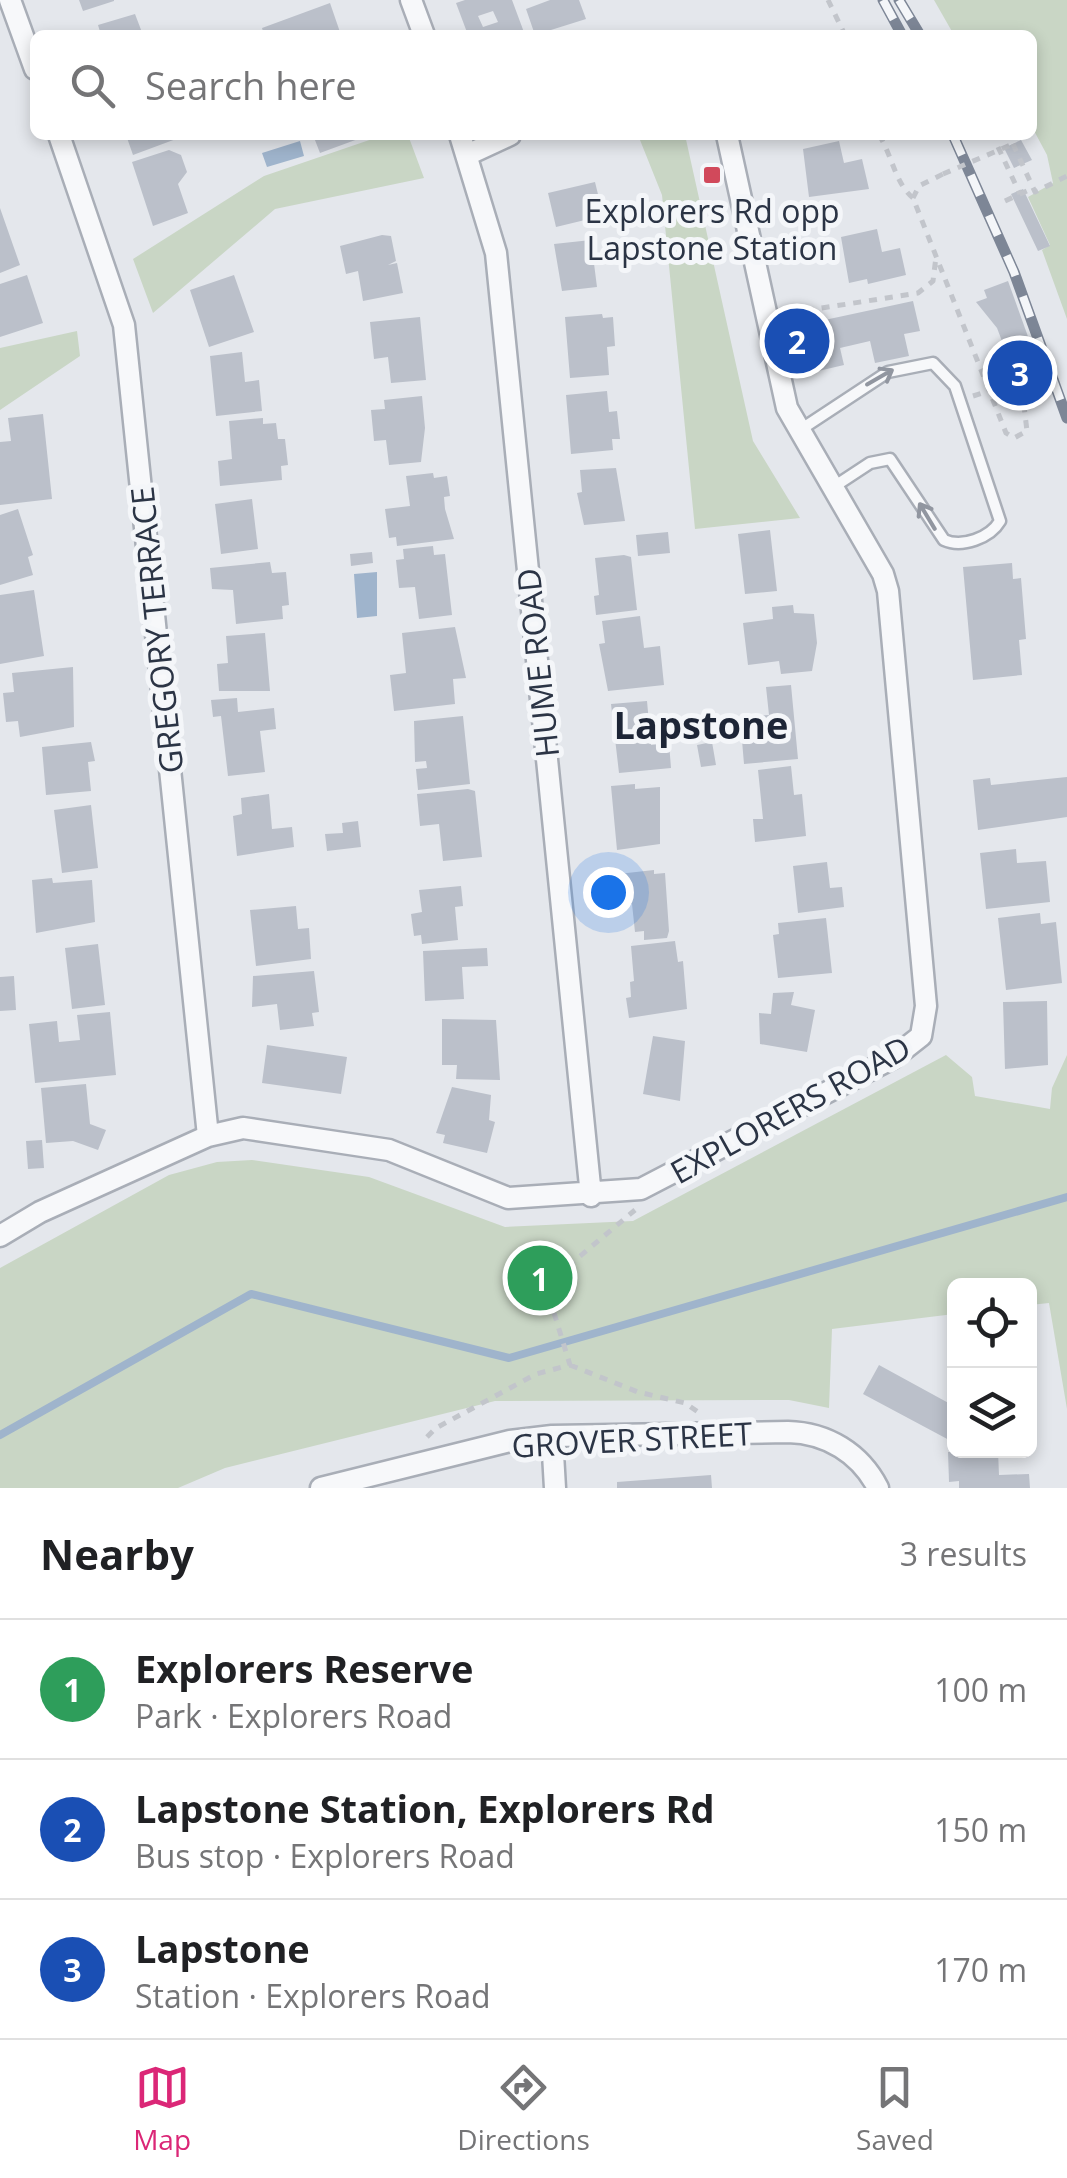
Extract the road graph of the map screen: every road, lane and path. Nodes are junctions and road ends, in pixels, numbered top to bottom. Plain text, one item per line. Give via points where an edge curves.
1 (10, 0) edge
2 (412, 0) edge
3 (828, 0) edge
4 (422, 30) edge
5 (843, 30) edge
6 (30, 54) edge
7 (61, 140) edge
8 (462, 140) edge
9 (500, 140) edge
10 (728, 140) edge
11 (882, 140) edge
12 (998, 147) junction
13 (468, 156) junction
14 (1067, 176) edge
15 (1033, 188) junction
16 (1020, 194) junction
17 (913, 198) junction
18 (1005, 200) dead end
19 (936, 256) junction
20 (767, 318) junction
21 (1021, 354) dead end
22 (1046, 373) dead end
23 (1030, 378) junction
24 (1021, 381) junction
25 (990, 391) junction
26 (799, 431) junction
27 (832, 488) junction
28 (208, 1136) junction
29 (641, 1189) junction
30 (592, 1196) junction
31 (0, 1236) edge
32 (568, 1362) junction
33 (710, 1434) junction
34 (552, 1436) junction
35 (424, 1462) junction
36 (875, 1482) edge
37 (321, 1488) edge
38 (555, 1488) edge

1 - 6 street
2 - 4 street
3 - 5 path
7 - 28 street, GREGORY TERRACE via 124,326
8 - 13 street, HUME ROAD
9 - 13 street
10 - 20 street, EXPLORERS ROAD
11 - 17 path via 902,189
12 - 15 path, bridge via 1012,144
12 - 16 path
12 - 17 path, bridge via 919,186
13 - 30 street, HUME ROAD via 496,253
14 - 15 path
15 - 16 path
16 - 18 path
17 - 19 path
19 - 20 path via 933,281 918,294
19 - 25 path
20 - 26 street, EXPLORERS ROAD via 787,408
21 - 23 path
22 - 23 path
23 - 24 path
24 - 25 path
24 - 25 path via 1028,426 1018,438 1006,433
26 - 27 street, EXPLORERS ROAD
26 -> 27 lane via 888,372 933,363 955,386 1000,521 965,543 944,540 890,458
27 - 29 street, EXPLORERS ROAD via 888,590 924,1029 894,1058
28 - 30 street, EXPLORERS ROAD via 258,1128 389,1150 508,1198
28 - 31 street, EXPLORERS ROAD
29 - 30 street, EXPLORERS ROAD
29 - 32 path via 638,1207 547,1290
32 - 33 path via 638,1392 685,1403 704,1417
32 - 35 path via 436,1428 424,1442
33 - 34 street, GROVER STREET
33 - 36 street, GROVER STREET via 812,1434 838,1446
34 - 35 street, GROVER STREET
34 - 38 street
35 - 37 street, GROVER STREET

